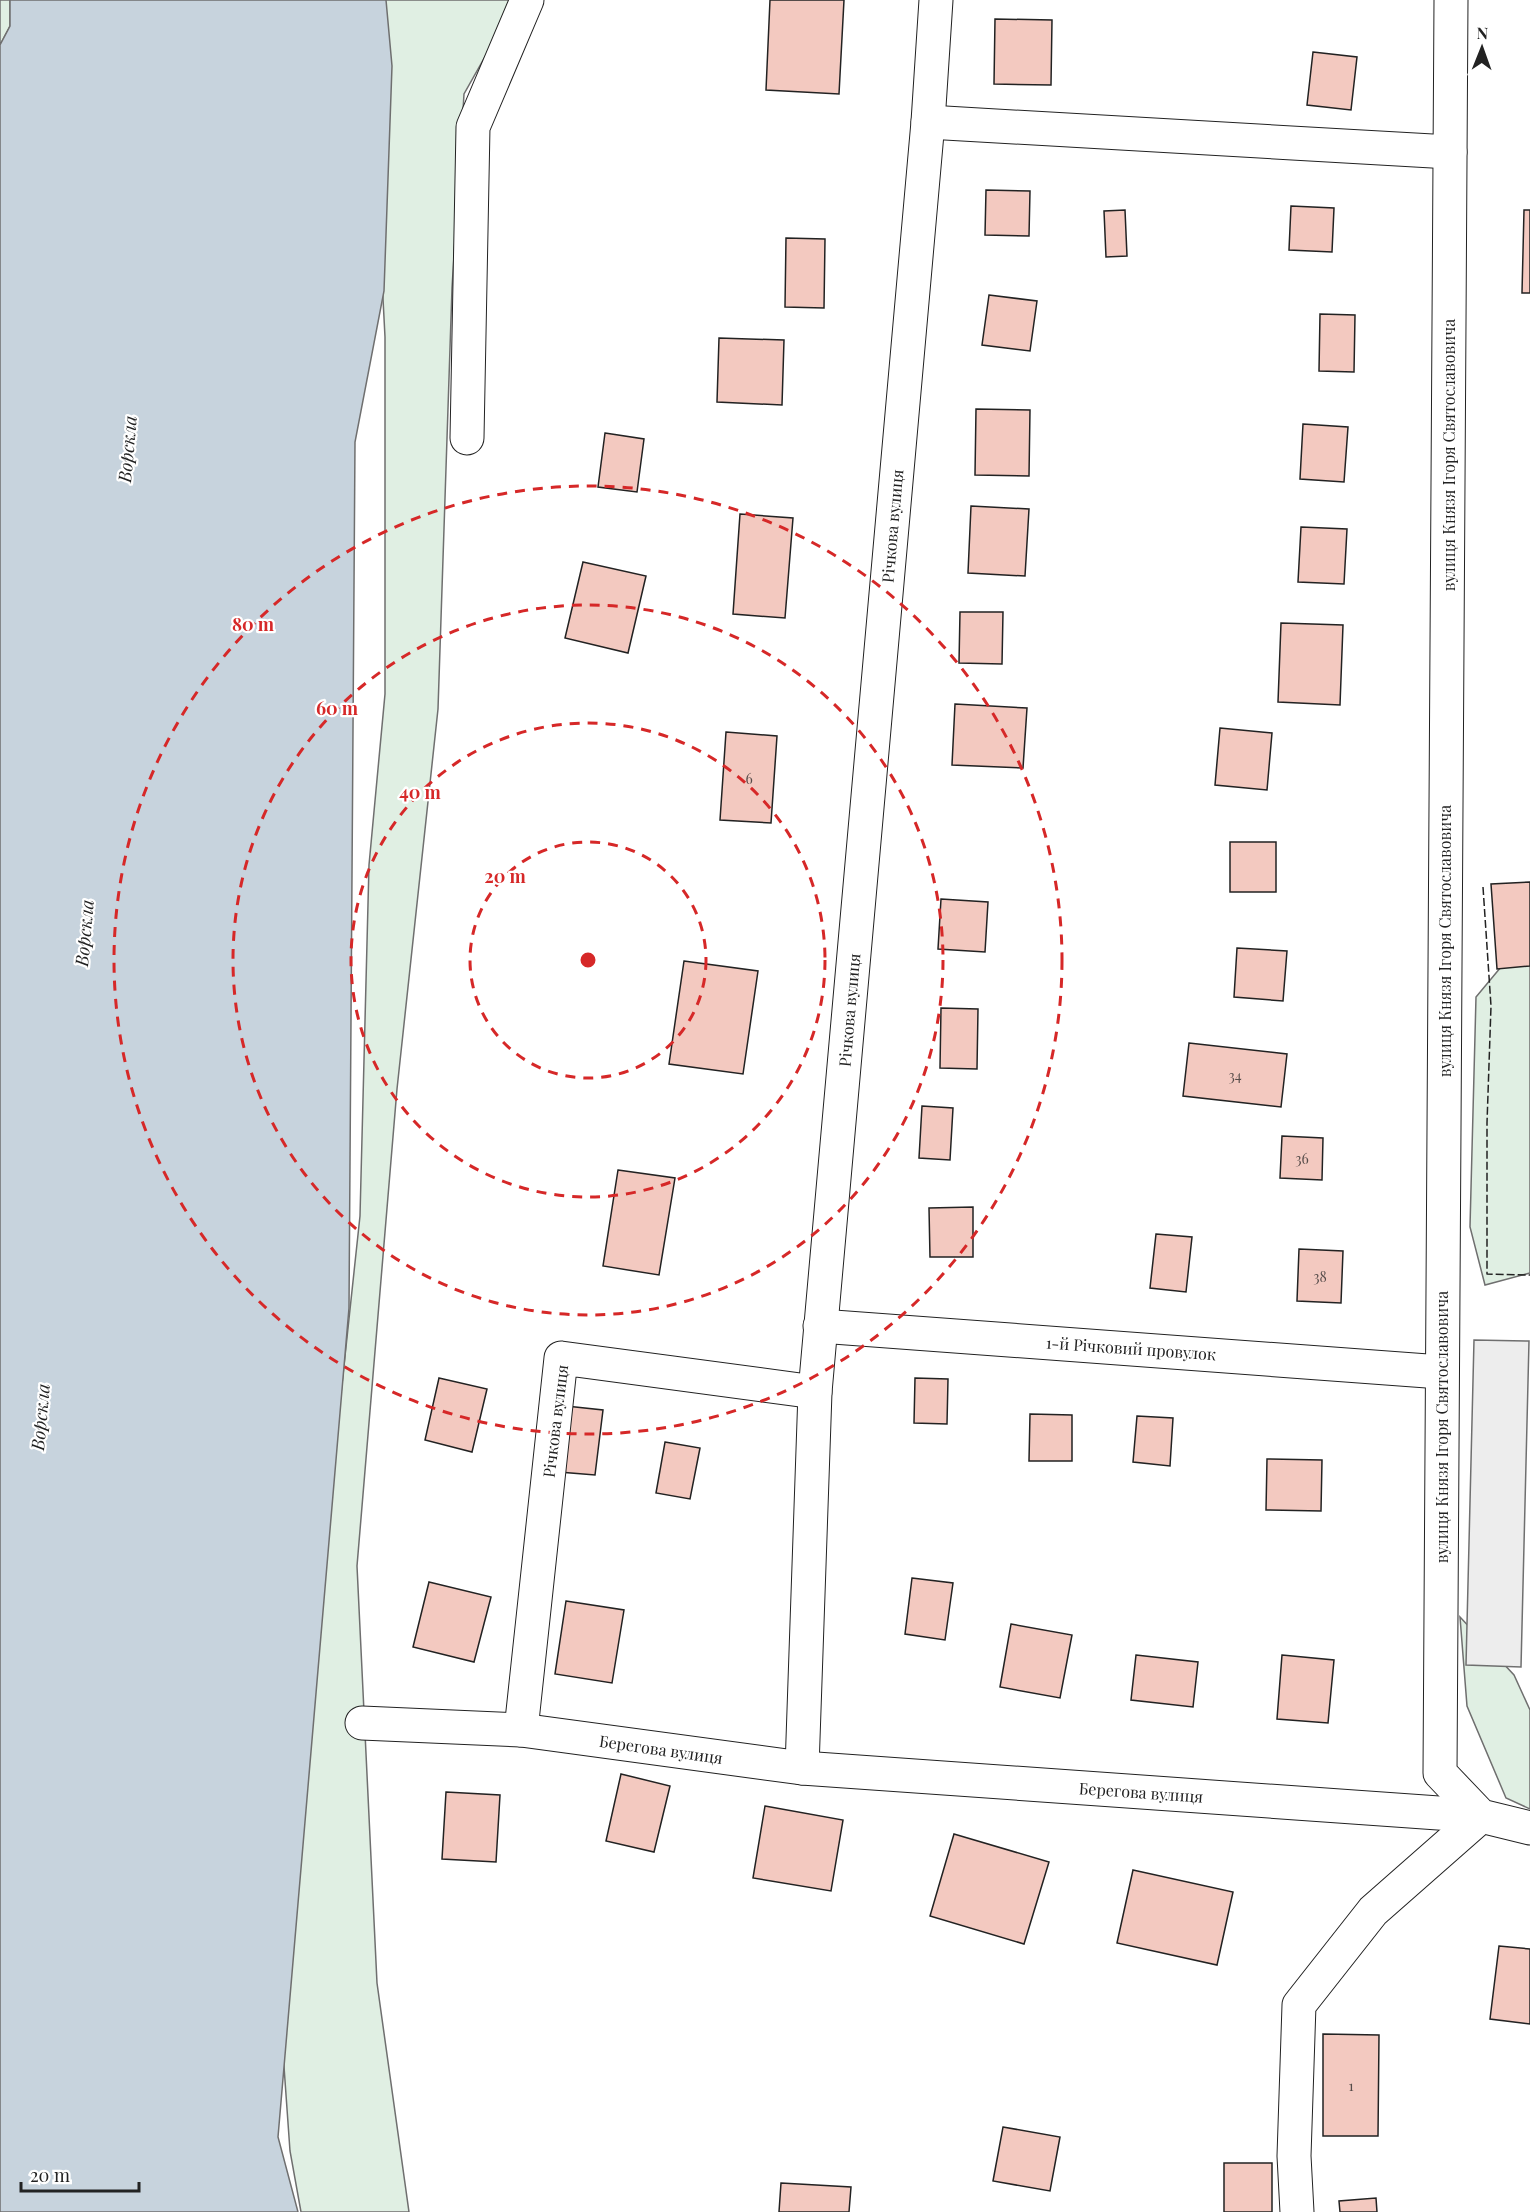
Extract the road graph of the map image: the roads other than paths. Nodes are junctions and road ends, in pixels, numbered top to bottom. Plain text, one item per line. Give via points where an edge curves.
1 (527, 0) edge
2 (936, 0) edge
3 (1451, 0) edge
4 (928, 122) junction
5 (1450, 152) junction
6 (467, 438) dead end
7 (820, 1326) junction
8 (1441, 1372) junction
9 (814, 1392) junction
10 (362, 1723) dead end
11 (521, 1730) junction
12 (802, 1768) junction
13 (1481, 1816) junction
14 (1530, 1828) edge
15 (1297, 2212) edge

1 - 6 street via 473,127
2 - 4 street, Річкова вулиця
3 - 5 street, вулиця Князя Ігоря Святославовича
4 - 5 street
4 - 7 street, Річкова вулиця
5 - 8 street, вулиця Князя Ігоря Святославовича
7 - 8 street, 1-й Річковий провулок
7 - 9 street, Річкова вулиця
8 - 13 street, вулиця Князя Ігоря Святославовича via 1440,1773
9 - 11 street, Річкова вулиця via 561,1358
9 - 12 street
10 - 11 street, Берегова вулиця
11 - 12 street, Берегова вулиця
12 - 13 street, Берегова вулиця
13 - 14 street
13 - 15 street via 1374,1911 1299,2005 1294,2156

